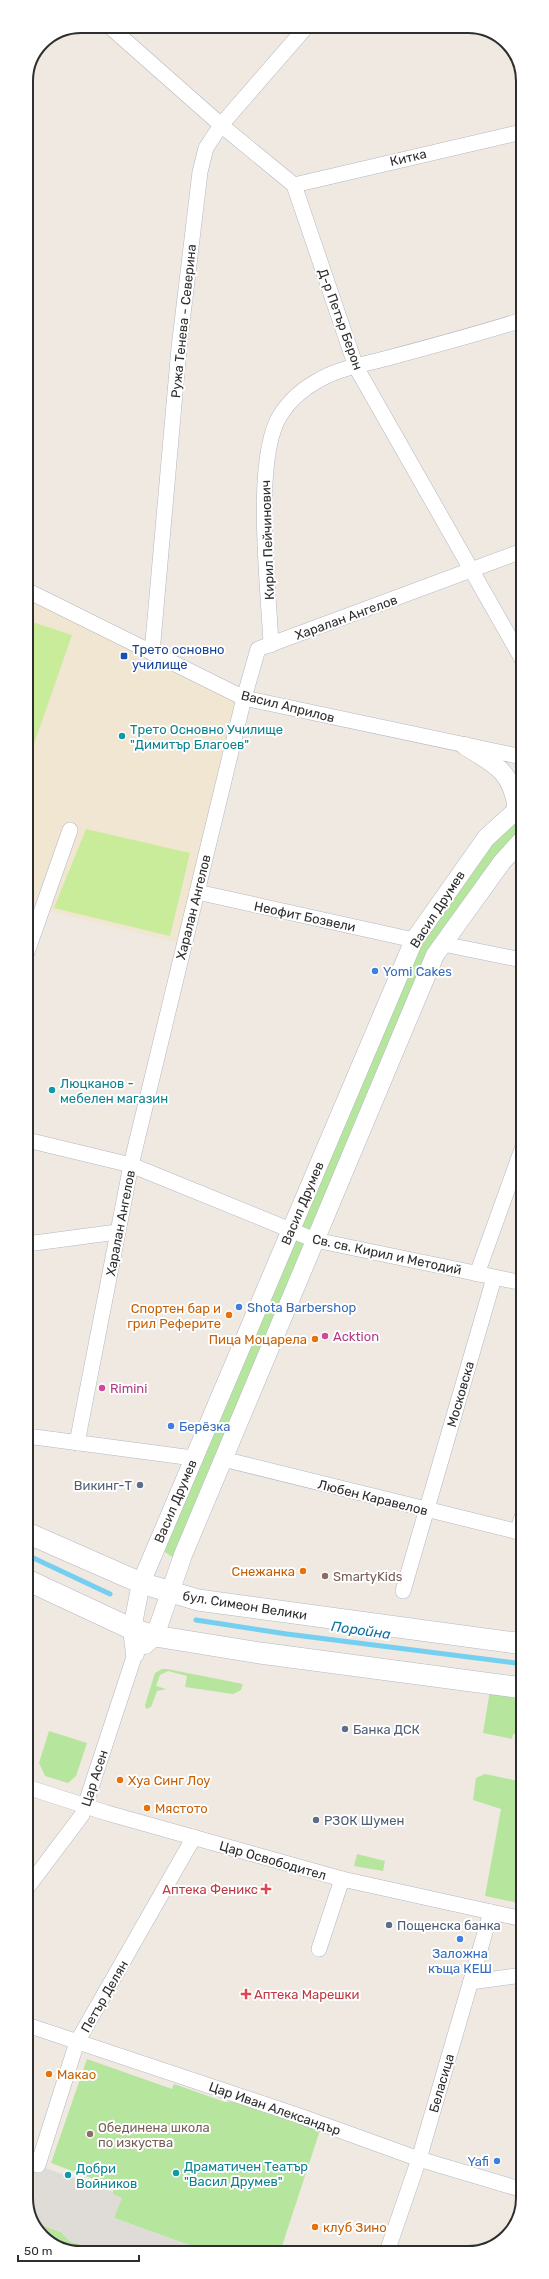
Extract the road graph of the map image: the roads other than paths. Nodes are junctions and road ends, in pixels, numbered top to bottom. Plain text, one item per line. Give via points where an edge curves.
1 (117, 33) edge
2 (301, 33) edge
3 (221, 126) junction
4 (516, 133) edge
5 (294, 184) junction
6 (516, 322) edge
7 (356, 367) junction
8 (516, 553) edge
9 (473, 569) junction
10 (33, 594) edge
11 (271, 645) junction
12 (516, 648) edge
13 (152, 653) junction
14 (244, 698) junction
15 (465, 746) junction
16 (516, 756) edge
17 (516, 796) edge
18 (516, 812) edge
19 (70, 830) dead end
20 (516, 847) edge
21 (197, 892) junction
22 (33, 936) edge
23 (414, 940) junction
24 (443, 944) junction
25 (516, 959) edge
26 (33, 1142) edge
27 (131, 1165) junction
28 (516, 1166) edge
29 (290, 1231) junction
30 (117, 1232) junction
31 (315, 1240) junction
32 (33, 1243) edge
33 (477, 1274) junction
34 (494, 1278) junction
35 (516, 1282) edge
36 (33, 1437) edge
37 (77, 1443) junction
38 (193, 1458) junction
39 (223, 1459) junction
40 (427, 1511) junction
41 (516, 1532) edge
42 (33, 1536) edge
43 (33, 1583) edge
44 (141, 1584) junction
45 (403, 1591) dead end
46 (169, 1593) junction
47 (132, 1629) junction
48 (155, 1636) junction
49 (516, 1643) edge
50 (136, 1654) junction
51 (516, 1687) edge
52 (33, 1789) edge
53 (86, 1806) junction
54 (194, 1837) junction
55 (342, 1879) junction
56 (33, 1880) edge
57 (491, 1912) junction
58 (516, 1917) edge
59 (319, 1949) dead end
60 (516, 1975) edge
61 (471, 1982) junction
62 (33, 2027) edge
63 (77, 2042) junction
64 (419, 2159) junction
65 (38, 2165) dead end
66 (516, 2188) edge
67 (389, 2246) edge

1 - 3 street
2 - 3 street, Ружа Тенева - Северина
3 - 5 street
3 - 13 street, Ружа Тенева - Северина via 206,148 198,187 179,348
4 - 5 street, Китка
5 - 7 street, Д-р Петър Берон
6 - 7 street, Кирил Пейчинович
7 - 9 street, Д-р Петър Берон
7 - 11 street, Кирил Пейчинович via 320,379 302,390 280,414 270,444 265,480 265,537
8 - 9 street, Харалан Ангелов
9 - 11 street, Харалан Ангелов
9 - 12 street, Д-р Петър Берон
10 - 13 street, Васил Априлов
11 - 14 street, Харалан Ангелов via 258,649
13 - 14 street, Васил Априлов
14 - 15 street, Васил Априлов
14 - 21 street, Харалан Ангелов
15 - 16 street, Васил Априлов
15 - 17 street via 494,764 506,776
18 - 23 street, Васил Друмев via 486,838
19 - 22 street
20 - 24 street, Васил Друмев
21 - 23 street, Неофит Бозвели
21 - 27 street, Харалан Ангелов
23 - 29 street, Васил Друмев
24 - 25 street
24 - 31 street, Васил Друмев via 435,955
26 - 27 street, Св. св. Кирил и Методий
27 - 29 street, Св. св. Кирил и Методий
27 - 30 street, Харалан Ангелов
28 - 33 street
29 - 31 street, Св. св. Кирил и Методий
29 - 38 street, Васил Друмев
30 - 32 street
30 - 37 street, Харалан Ангелов
31 - 33 street, Св. св. Кирил и Методий
31 - 39 street, Васил Друмев
33 - 34 street, Св. св. Кирил и Методий
34 - 35 street, Св. св. Кирил и Методий
34 - 40 street, Московска
36 - 37 street
37 - 38 street
38 - 44 street, Васил Друмев
39 - 40 street, Любен Каравелов
39 - 46 street, Васил Друмев
40 - 41 street, Любен Каравелов
40 - 45 street, Московска
42 - 44 main road, бул. Симеон Велики
43 - 47 main road
44 - 46 main road, бул. Симеон Велики
44 - 47 street, Васил Друмев
46 - 48 street, Васил Друмев
46 - 49 main road, бул. Симеон Велики via 198,1600
47 - 48 main road
47 - 50 street, Цар Асен
48 - 50 street, Цар Асен
48 - 51 main road via 260,1653
50 - 53 street, Цар Асен
52 - 53 street, Цар Освободител
53 - 54 street, Цар Освободител
53 - 56 street, Цар Асен
54 - 55 street, Цар Освободител
54 - 63 street, Петър Делян
55 - 57 street, Цар Освободител
55 - 59 street
57 - 58 street, Цар Освободител
57 - 61 street, Беласица
60 - 61 street
61 - 64 street, Беласица
62 - 63 street, Цар Иван Александър
63 - 64 street, Цар Иван Александър via 297,2115
63 - 65 street, Петър Делян
64 - 66 street, Цар Иван Александър
64 - 67 street, Беласица

